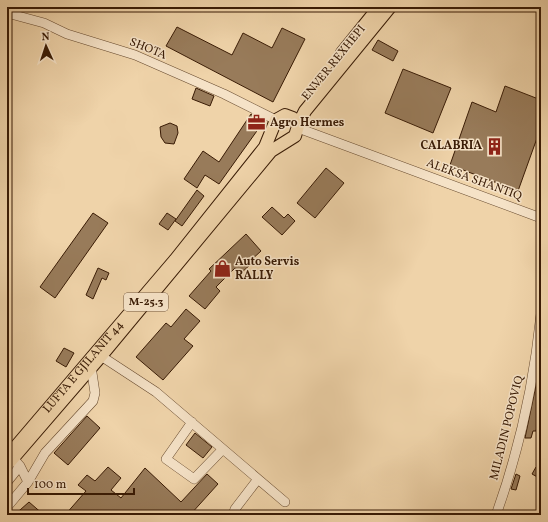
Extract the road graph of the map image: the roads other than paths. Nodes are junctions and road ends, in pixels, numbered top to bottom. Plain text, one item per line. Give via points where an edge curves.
1 (379, 7) edge
2 (390, 7) edge
3 (7, 13) edge
4 (278, 122) junction
5 (300, 130) junction
6 (286, 141) junction
7 (541, 218) edge
8 (541, 314) edge
9 (539, 346) edge
10 (101, 356) junction
11 (91, 366) junction
12 (192, 422) junction
13 (223, 449) junction
14 (12, 462) edge
15 (258, 479) junction
16 (7, 482) edge
17 (28, 482) junction
18 (285, 502) dead end
19 (7, 507) edge
20 (233, 515) edge
21 (496, 515) edge

1 - 4 main road, ENVER REXHEPI / M-25.3 via 300,105
2 - 5 main road, M-25.3 via 304,111
3 - 4 street, SHOTA via 44,23 67,34 135,55 224,94
4 - 5 main road via 293,118
4 - 6 main road via 279,139
4 - 14 main road, LUFTA E GJILANIT 44 / M-25.3 via 265,147
5 - 6 main road, M-25.3
5 - 7 street, ALEKSA SHANTIQ
6 - 10 main road, M-25.3 via 271,151
8 - 9 street, MILADIN POPOVIQ
9 - 21 street, MILADIN POPOVIQ via 526,408
10 - 11 main road, M-25.3
10 - 12 street via 156,392
11 - 14 main road, M-25.3
11 - 17 street via 95,392 93,400 45,453
12 - 13 street
12 - 13 street via 166,459 194,479
13 - 15 street
14 - 16 street
14 - 17 street
15 - 18 street
15 - 20 street
17 - 19 street

